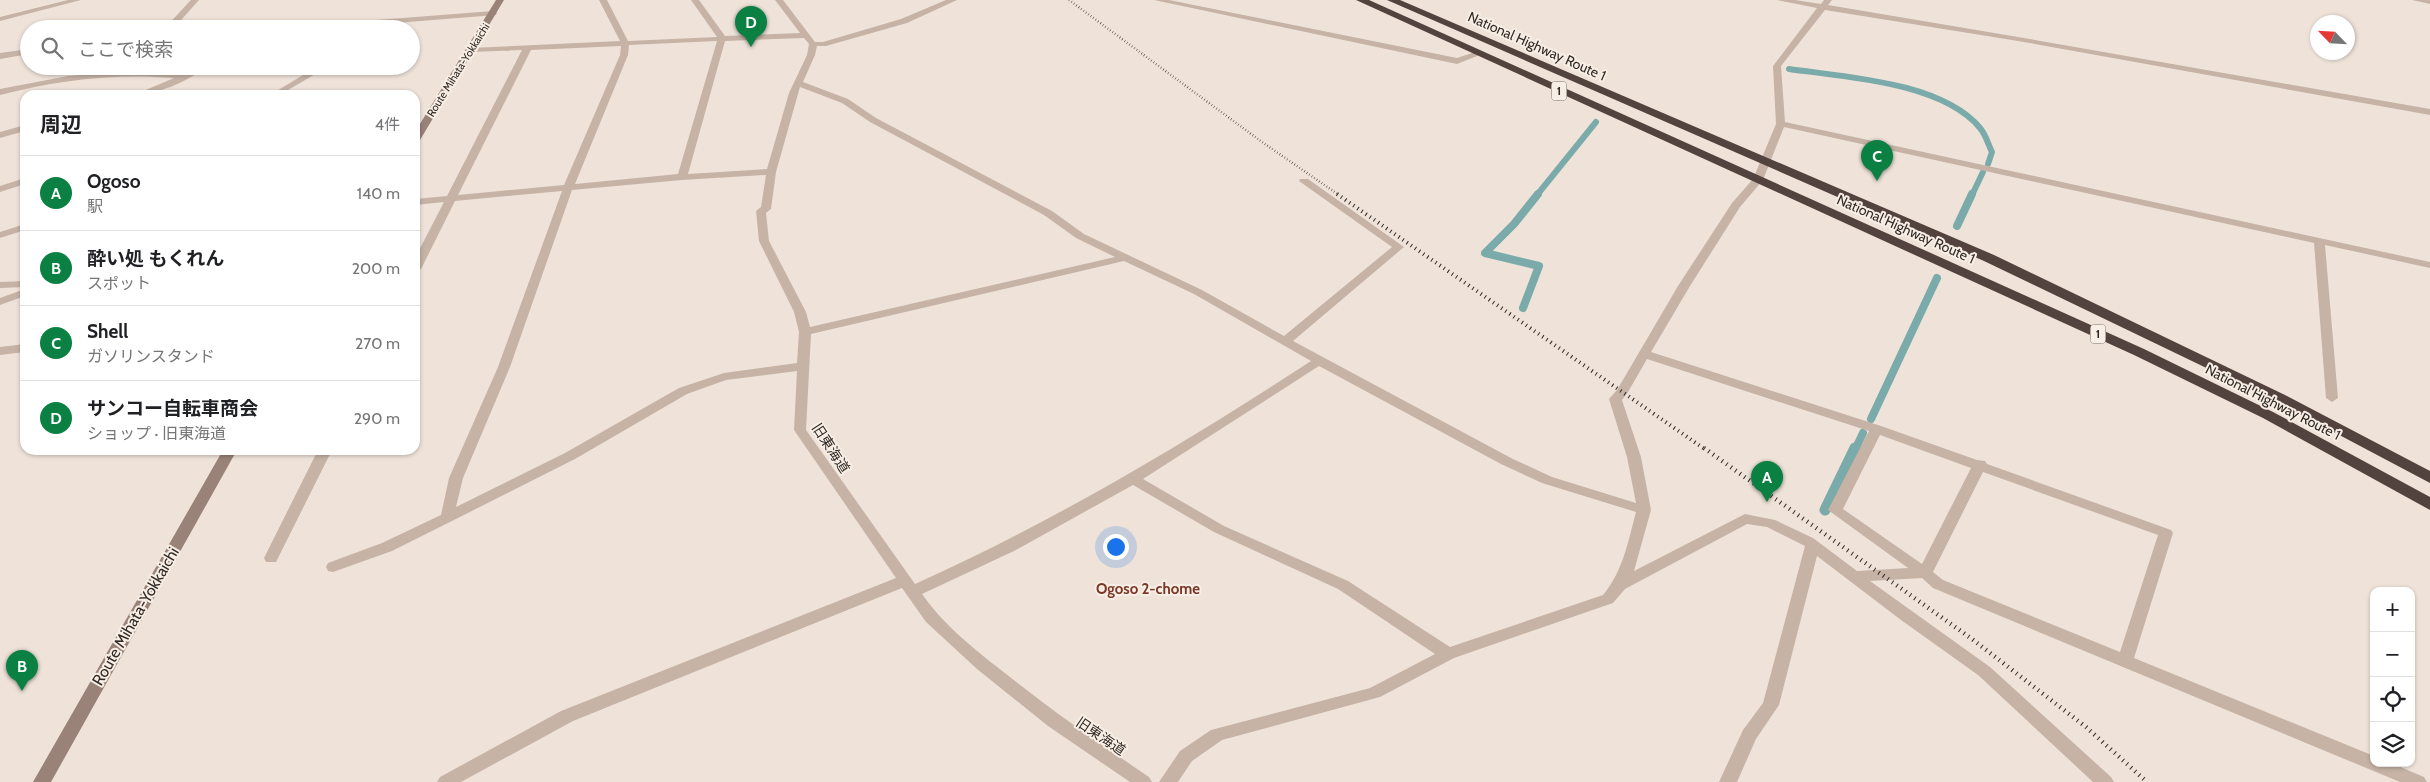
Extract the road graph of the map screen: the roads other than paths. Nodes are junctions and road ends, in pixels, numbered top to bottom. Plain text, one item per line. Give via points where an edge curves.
1 (77, 0) edge
2 (195, 0) edge
3 (500, 0) edge
4 (603, 0) edge
5 (695, 0) edge
6 (779, 0) edge
7 (953, 0) edge
8 (1158, 0) edge
9 (1360, 0) edge
10 (1392, 0) edge
11 (1781, 0) edge
12 (2416, 0) edge
13 (2430, 2) edge
14 (1825, 4) edge
15 (493, 13) junction
16 (0, 18) edge
17 (176, 20) edge
18 (420, 20) edge
19 (722, 38) junction
20 (810, 39) junction
21 (625, 43) junction
22 (528, 47) junction
23 (470, 50) junction
24 (20, 53) edge
25 (1478, 54) junction
26 (0, 56) edge
27 (121, 75) edge
28 (171, 75) edge
29 (310, 75) edge
30 (183, 76) joint
31 (798, 83) junction
32 (156, 90) edge
33 (284, 90) edge
34 (0, 92) edge
35 (2430, 112) edge
36 (1781, 124) junction
37 (20, 129) edge
38 (420, 132) edge
39 (0, 135) edge
40 (1764, 162) junction
41 (771, 172) junction
42 (682, 177) junction
43 (1758, 180) junction
44 (1304, 181) dead end
45 (20, 183) edge
46 (568, 188) junction
47 (0, 189) edge
48 (449, 200) junction
49 (420, 202) edge
50 (20, 229) edge
51 (0, 235) edge
52 (2319, 241) junction
53 (1126, 257) junction
54 (420, 259) edge
55 (2430, 265) edge
56 (20, 284) edge
57 (0, 285) edge
58 (20, 294) edge
59 (0, 302) edge
60 (805, 332) junction
61 (1286, 341) junction
62 (20, 349) edge
63 (0, 351) edge
64 (1644, 354) junction
65 (1319, 361) junction
66 (804, 366) junction
67 (2332, 398) dead end
68 (1876, 429) junction
69 (227, 455) edge
70 (322, 455) edge
71 (1980, 464) junction
72 (1132, 478) junction
73 (2430, 478) edge
74 (2430, 504) edge
75 (1644, 510) junction
76 (447, 518) junction
77 (1813, 544) junction
78 (271, 558) dead end
79 (333, 567) dead end
80 (1925, 573) junction
81 (1853, 576) junction
82 (1620, 585) junction
83 (908, 587) junction
84 (1448, 654) junction
85 (2125, 661) junction
86 (42, 782) edge
87 (446, 782) edge
88 (1143, 782) edge
89 (1168, 782) edge
90 (1728, 782) edge
91 (2105, 782) edge
92 (2418, 782) edge

1 - 16 street
2 - 17 street
3 - 15 main road, Route Mihata-Yokkaichi
4 - 21 street
5 - 19 street
6 - 20 street
7 - 20 street via 904,21 823,44
8 - 25 street via 1457,61
9 - 25 highway, National Highway Route 1 / 1
10 - 40 highway, National Highway Route 1 / 1
11 - 14 street
12 - 13 street
14 - 35 street
14 - 36 street via 1777,66
15 - 18 street
15 - 23 main road, Route Mihata-Yokkaichi
19 - 20 street
19 - 21 street
19 - 42 street
20 - 31 street, 旧東海道 via 811,55
21 - 22 street
21 - 46 street via 624,55
22 - 23 street
22 - 48 street
23 - 38 main road, Route Mihata-Yokkaichi
24 - 26 street
25 - 43 highway, National Highway Route 1 / 1
27 - 34 street via 40,81
28 - 30 street
29 - 33 street
30 - 32 street
31 - 41 street, 旧東海道
31 - 53 street via 845,101 873,120 1048,213 1080,236
36 - 40 street
36 - 52 street
37 - 39 street
40 - 43 street
40 - 73 highway, National Highway Route 1 / 1 via 1989,258 2271,394
41 - 42 street
41 - 60 street, 旧東海道 via 766,208 761,211 764,242 800,312
42 - 46 street
43 - 64 street via 1736,205
43 - 74 highway, National Highway Route 1 / 1 via 2156,360 2268,415
44 - 61 street via 1399,247
45 - 47 street
46 - 48 street
46 - 76 street via 504,367 456,478
48 - 49 street
48 - 54 street
50 - 51 street
52 - 55 street
52 - 67 street
53 - 60 street
53 - 61 street
56 - 57 street
58 - 59 street
60 - 66 street, 旧東海道
61 - 65 street
62 - 63 street
64 - 68 street
64 - 75 street via 1615,399 1634,457
65 - 72 street via 1188,446
65 - 75 street via 1547,480
66 - 76 street via 724,377 683,391 570,456
66 - 83 street, 旧東海道 via 800,430
68 - 71 street
68 - 80 street via 1835,510
69 - 86 main road, Route Mihata-Yokkaichi
70 - 78 street
71 - 80 street
71 - 85 street via 2166,533
72 - 83 street via 1022,540
72 - 84 street via 1219,529 1343,586
75 - 82 street via 1630,563
76 - 79 street via 387,547
77 - 81 street
77 - 82 street via 1770,523 1745,519
77 - 90 street via 1771,705 1749,736
80 - 81 street
80 - 85 street via 1938,584
81 - 91 street via 1984,671
82 - 84 street via 1608,599
83 - 87 street via 567,716
83 - 88 street, 旧東海道 via 931,618 982,665 1054,721
84 - 89 street via 1374,693 1217,735 1186,756
85 - 92 street

